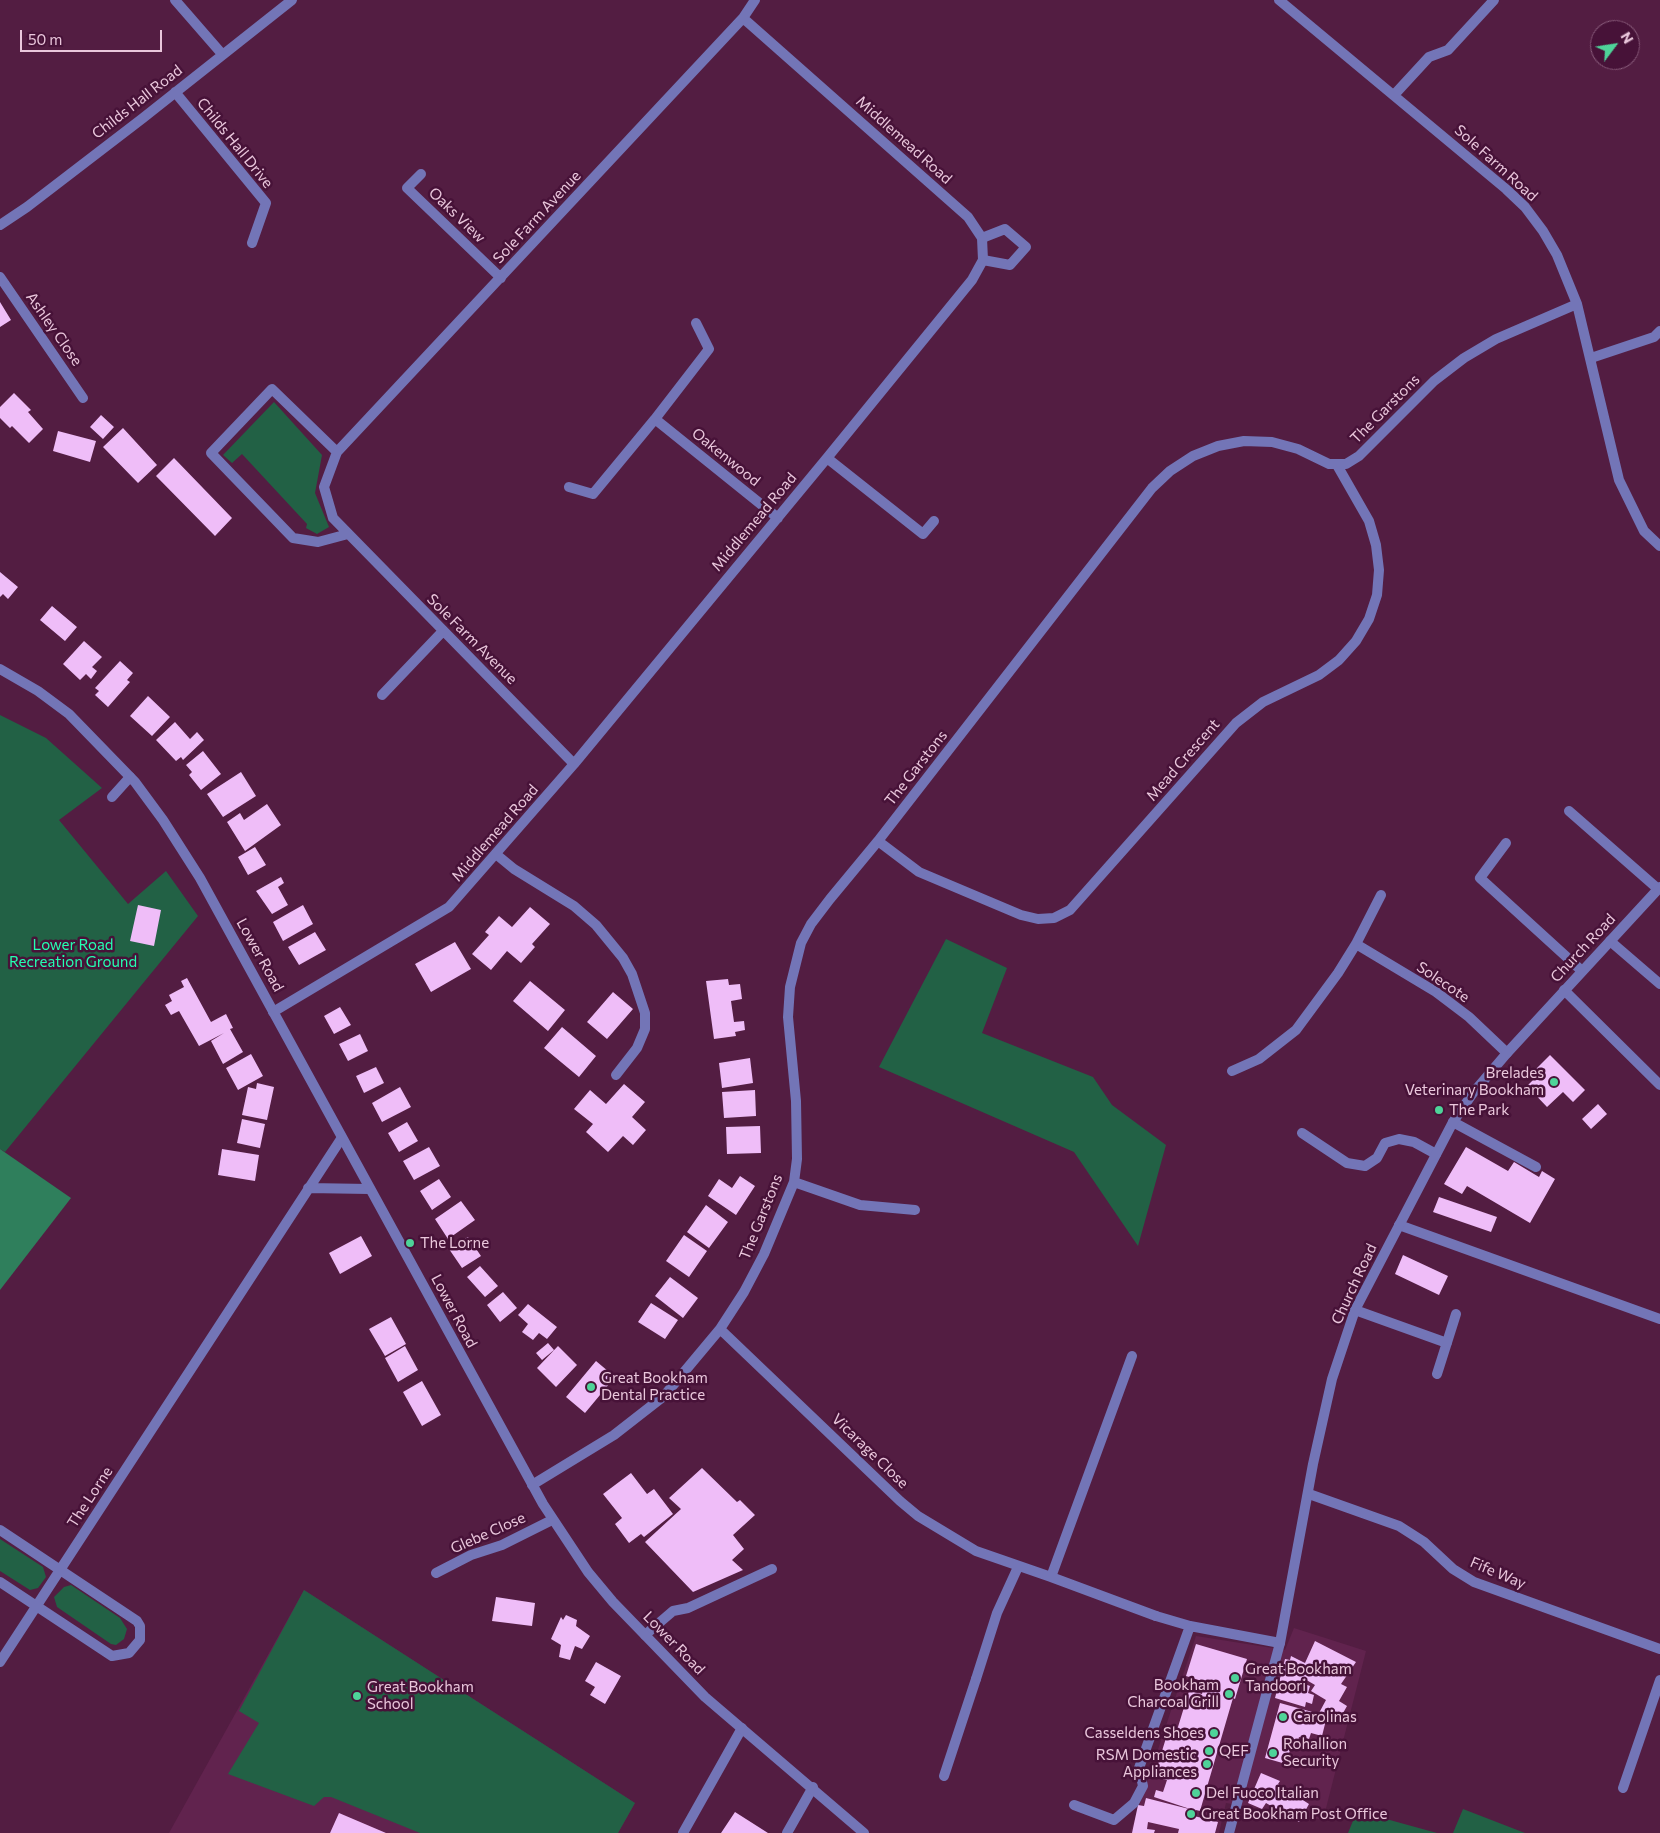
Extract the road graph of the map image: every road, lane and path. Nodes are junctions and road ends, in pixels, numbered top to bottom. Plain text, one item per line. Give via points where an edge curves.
1 (175, 0) edge
2 (292, 0) edge
3 (755, 0) edge
4 (1279, 0) edge
5 (1494, 0) edge
6 (743, 18) junction
7 (222, 54) junction
8 (175, 92) junction
9 (1394, 95) junction
10 (421, 174) dead end
11 (0, 225) edge
12 (982, 238) junction
13 (252, 243) dead end
14 (983, 260) junction
15 (0, 278) edge
16 (501, 278) junction
17 (1577, 304) junction
18 (696, 323) dead end
19 (1660, 331) edge
20 (1591, 358) junction
21 (83, 398) dead end
22 (655, 419) junction
23 (337, 452) junction
24 (827, 458) junction
25 (1337, 464) junction
26 (569, 487) dead end
27 (778, 518) junction
28 (934, 521) dead end
29 (348, 534) junction
30 (1660, 546) edge
31 (443, 631) junction
32 (0, 670) edge
33 (382, 695) dead end
34 (574, 764) junction
35 (130, 777) junction
36 (112, 797) dead end
37 (1569, 811) dead end
38 (878, 841) junction
39 (1506, 843) dead end
40 (497, 855) junction
41 (1659, 888) edge
42 (1381, 895) dead end
43 (1610, 941) junction
44 (1356, 944) junction
45 (1582, 971) junction
46 (1660, 984) edge
47 (1564, 990) junction
48 (273, 1012) junction
49 (1506, 1054) junction
50 (1232, 1071) dead end
51 (616, 1075) dead end
52 (1660, 1085) edge
53 (1453, 1122) junction
54 (1302, 1133) dead end
55 (341, 1139) junction
56 (1436, 1154) junction
57 (1536, 1168) dead end
58 (794, 1182) junction
59 (308, 1188) junction
60 (369, 1189) junction
61 (915, 1210) dead end
62 (1400, 1225) junction
63 (1355, 1310) junction
64 (1456, 1314) dead end
65 (1660, 1319) edge
66 (720, 1329) junction
67 (1447, 1343) junction
68 (1132, 1356) dead end
69 (1437, 1374) dead end
70 (532, 1486) junction
71 (1309, 1494) junction
72 (552, 1520) junction
73 (0, 1530) edge
74 (1018, 1567) junction
75 (772, 1569) dead end
76 (60, 1570) junction
77 (436, 1573) dead end
78 (1051, 1578) junction
79 (0, 1582) edge
80 (36, 1606) junction
81 (1190, 1626) junction
82 (645, 1635) junction
83 (1280, 1643) junction
84 (1660, 1649) edge
85 (0, 1662) edge
86 (1660, 1680) edge
87 (742, 1728) junction
88 (944, 1776) dead end
89 (813, 1787) junction
90 (1623, 1788) dead end
91 (1074, 1805) dead end
92 (683, 1833) edge
93 (788, 1833) edge
94 (864, 1833) edge
95 (1229, 1833) edge

1 - 7 street
2 - 7 street, Childs Hall Road
3 - 6 street, Sole Farm Avenue
4 - 9 street, Sole Farm Road
5 - 9 street via 1448,50 1428,57
6 - 12 street, Middlemead Road via 968,217
6 - 16 street, Sole Farm Avenue
7 - 8 street, Childs Hall Road
8 - 11 street, Childs Hall Road
8 - 13 street, Childs Hall Drive via 266,203
9 - 17 street, Sole Farm Road via 1525,207 1557,255
10 - 16 street, Oaks View via 407,188
12 - 14 street
12 - 14 street via 1005,229 1026,248 1010,265
14 - 24 street, Middlemead Road via 972,280
15 - 21 street, Ashley Close
16 - 23 street, Sole Farm Avenue
17 - 20 street, Sole Farm Road
17 - 25 street, The Garstons via 1496,338 1464,358 1434,381 1359,456 1346,464
18 - 22 street via 708,349
19 - 20 street via 1654,337
20 - 30 street, Sole Farm Road via 1619,480 1644,531
22 - 26 street via 593,494
22 - 27 street, Oakenwood
23 - 29 street, Sole Farm Avenue via 324,487 333,518
23 - 29 street via 272,389 210,453 293,538 318,542
24 - 27 street, Middlemead Road
24 - 28 street via 923,534
25 - 38 street, The Garstons via 1272,442 1244,441 1218,446 1193,456 1170,471 1152,488
25 - 38 street, Mead Crescent via 1369,521 1376,545 1377,595 1356,641 1339,660 1318,675 1263,702 1236,723 1070,910 1054,918 1021,915 919,872
27 - 34 street, Middlemead Road
29 - 31 street, Sole Farm Avenue
31 - 33 street
31 - 34 street, Sole Farm Avenue
32 - 35 street, Lower Road via 69,714
34 - 40 street, Middlemead Road
35 - 36 street
35 - 48 street, Lower Road via 163,820 200,878
37 - 41 street
38 - 58 street, The Garstons via 811,924 794,965 788,1017 796,1101
39 - 45 street via 1480,878
40 - 48 street, Middlemead Road via 449,907
40 - 51 street via 574,906 596,925 632,974 645,1013 645,1030
41 - 43 street, Church Road
42 - 44 street
43 - 45 street, Church Road
43 - 46 street
44 - 49 street, Solecote via 1436,992 1469,1017
44 - 50 street via 1296,1030 1259,1059
45 - 47 street, Church Road
47 - 49 street, Church Road
47 - 52 street
48 - 55 street, Lower Road
49 - 53 street, Church Road
53 - 56 street, Church Road
53 - 57 street
54 - 56 street via 1348,1163 1365,1166 1378,1158 1385,1143 1399,1139 1414,1142
55 - 59 street, The Lorne
55 - 60 street, Lower Road
56 - 62 street, Church Road
58 - 61 street via 860,1205
58 - 66 street, The Garstons via 755,1273
59 - 60 street
59 - 76 street, The Lorne
60 - 70 street, Lower Road
62 - 63 street, Church Road
62 - 65 street
63 - 67 street
63 - 71 street, Church Road via 1332,1379
64 - 67 street
66 - 70 street, The Garstons via 664,1396 614,1435
66 - 74 street, Vicarage Close via 900,1501 935,1527 976,1550
67 - 69 street
68 - 78 street
70 - 72 street, Lower Road
71 - 83 street, Church Road
71 - 84 street, Fife Way via 1399,1526 1474,1582
72 - 77 street, Glebe Close via 502,1546 471,1555
72 - 82 street, Lower Road via 588,1572
73 - 76 street
74 - 78 street, Vicarage Close
74 - 88 street via 997,1613
75 - 82 street via 688,1608 673,1611
76 - 80 street, The Lorne
76 - 80 street via 137,1621 141,1632 136,1647 129,1654 112,1656
78 - 81 street, Vicarage Close
79 - 80 street
80 - 85 street, The Lorne
81 - 83 street, Vicarage Close
81 - 91 street via 1139,1768 1143,1786 1134,1803 1114,1820
82 - 87 street, Lower Road via 705,1697
83 - 95 street, Church Road
86 - 90 street
87 - 89 street, Lower Road
87 - 92 street
89 - 93 street
89 - 94 street, Lower Road

